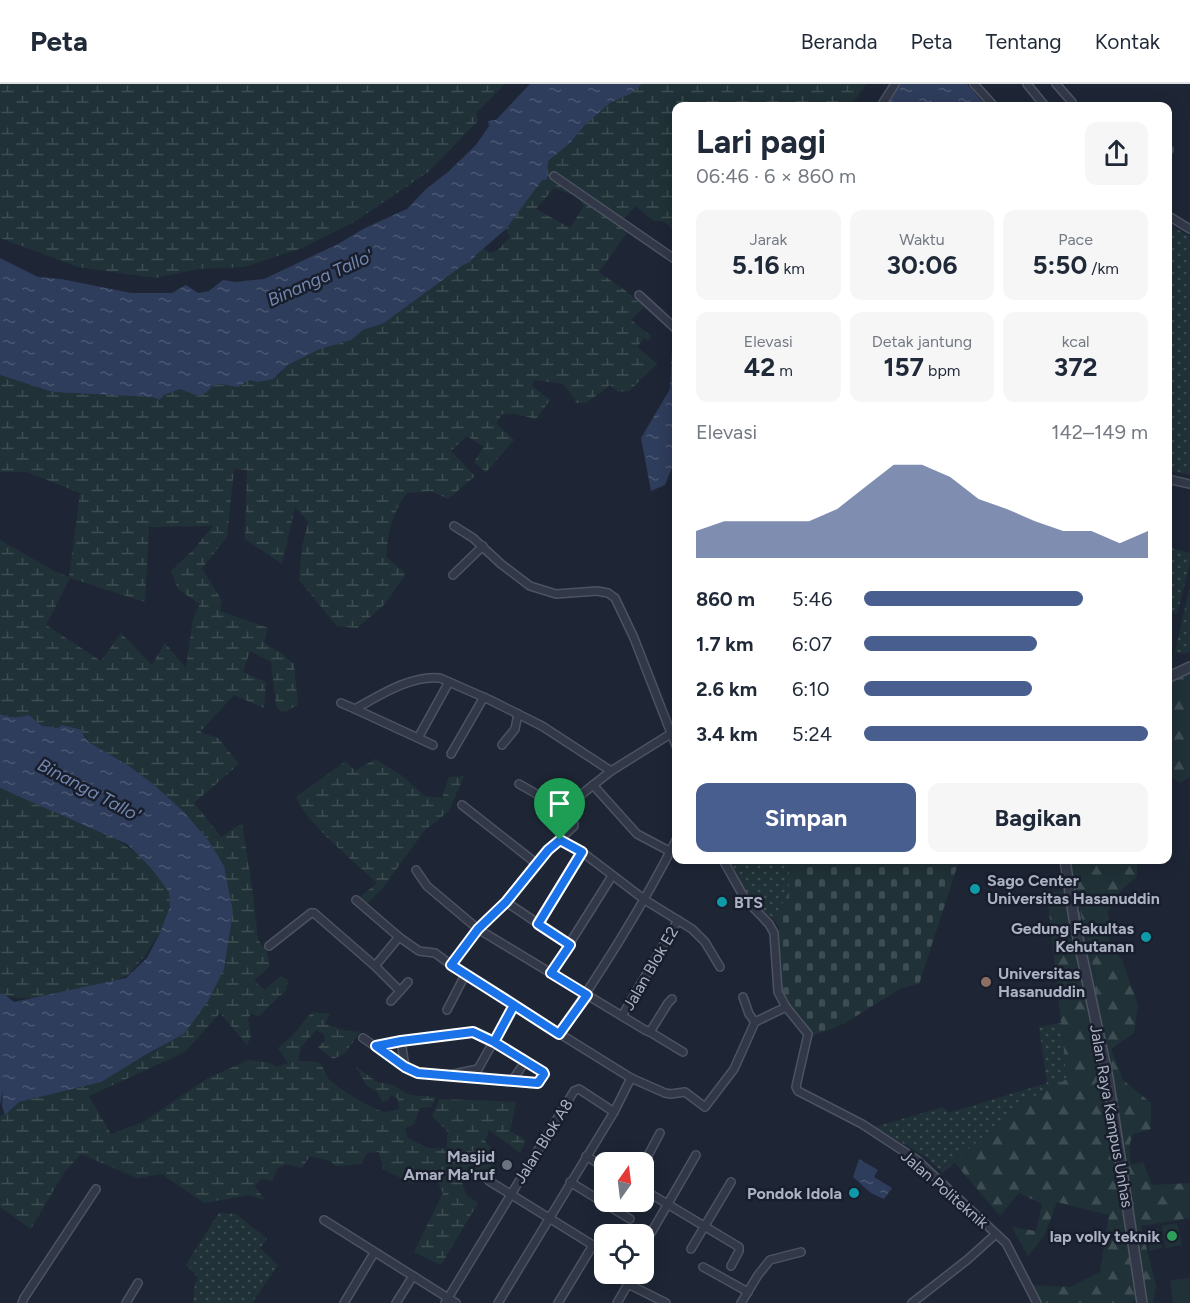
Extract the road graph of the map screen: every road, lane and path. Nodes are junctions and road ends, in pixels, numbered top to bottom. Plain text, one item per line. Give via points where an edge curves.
1 (895, 84) edge
2 (974, 84) edge
3 (1027, 84) edge
4 (1056, 84) edge
5 (884, 102) edge
6 (990, 102) edge
7 (1042, 102) edge
8 (1072, 102) edge
9 (554, 176) dead end
10 (1172, 218) edge
11 (1190, 229) edge
12 (672, 257) edge
13 (639, 295) dead end
14 (672, 326) edge
15 (1172, 480) edge
16 (1190, 484) edge
17 (454, 526) dead end
18 (483, 546) junction
19 (453, 575) dead end
20 (1190, 667) edge
21 (1172, 676) edge
22 (449, 682) junction
23 (484, 697) junction
24 (341, 703) dead end
25 (355, 709) junction
26 (518, 714) junction
27 (672, 733) joint
28 (418, 738) junction
29 (432, 745) dead end
30 (502, 745) dead end
31 (451, 754) dead end
32 (611, 771) junction
33 (519, 784) dead end
34 (593, 785) junction
35 (462, 805) dead end
36 (563, 808) junction
37 (560, 840) junction
38 (582, 852) junction
39 (671, 852) joint
40 (537, 864) junction
41 (725, 864) edge
42 (1066, 864) edge
43 (416, 870) dead end
44 (612, 876) junction
45 (356, 900) dead end
46 (645, 900) junction
47 (506, 902) junction
48 (678, 920) junction
49 (538, 924) junction
50 (478, 929) junction
51 (399, 937) junction
52 (570, 945) junction
53 (269, 946) dead end
54 (451, 965) junction
55 (375, 966) junction
56 (720, 966) dead end
57 (551, 973) junction
58 (465, 975) junction
59 (408, 982) dead end
60 (400, 991) junction
61 (587, 995) junction
62 (743, 997) dead end
63 (672, 999) dead end
64 (391, 1001) dead end
65 (514, 1005) junction
66 (786, 1007) junction
67 (447, 1010) dead end
68 (622, 1016) junction
69 (755, 1022) junction
70 (650, 1032) junction
71 (559, 1034) junction
72 (363, 1038) dead end
73 (401, 1041) junction
74 (494, 1042) junction
75 (376, 1046) junction
76 (683, 1052) dead end
77 (525, 1062) junction
78 (405, 1067) junction
79 (478, 1069) junction
80 (450, 1075) junction
81 (474, 1078) junction
82 (631, 1078) junction
83 (512, 1081) junction
84 (614, 1112) junction
85 (660, 1133) dead end
86 (650, 1152) edge
87 (696, 1155) dead end
88 (586, 1156) junction
89 (594, 1161) edge
90 (489, 1180) dead end
91 (570, 1182) junction
92 (731, 1182) dead end
93 (96, 1190) dead end
94 (511, 1193) junction
95 (654, 1196) edge
96 (668, 1205) junction
97 (549, 1217) junction
98 (630, 1219) dead end
99 (324, 1220) dead end
100 (705, 1227) junction
101 (654, 1228) edge
102 (996, 1234) junction
103 (593, 1245) joint
104 (691, 1249) dead end
105 (801, 1252) dead end
106 (374, 1253) junction
107 (731, 1266) dead end
108 (703, 1267) dead end
109 (412, 1276) junction
110 (138, 1283) dead end
111 (628, 1284) joint
112 (748, 1292) junction
113 (446, 1301) edge
114 (499, 1302) edge
115 (22, 1303) edge
116 (126, 1303) edge
117 (344, 1303) edge
118 (396, 1303) edge
119 (456, 1303) edge
120 (558, 1303) edge
121 (617, 1303) edge
122 (666, 1303) edge
123 (741, 1303) edge
124 (912, 1303) edge
125 (1037, 1303) edge
126 (1142, 1303) edge

1 - 5 street
2 - 6 street
3 - 7 street
4 - 8 street
9 - 12 street
10 - 11 street
13 - 14 street
15 - 16 street
17 - 18 street
18 - 19 street
18 - 27 street via 530,586 556,594 597,591 615,598
20 - 21 street
22 - 23 street
22 - 25 street via 432,677 420,680 391,689
22 - 28 street
23 - 26 street
23 - 31 street
24 - 25 street
25 - 28 street
26 - 30 street via 515,729
26 - 32 street
27 - 32 street
28 - 29 street
32 - 34 street
33 - 36 street
34 - 36 street
34 - 39 street via 637,834
35 - 40 street
36 - 37 street via 574,825
37 - 38 street
37 - 40 street
38 - 44 street
38 - 49 street
39 - 46 street
40 - 47 street
41 - 66 street, Jalan Politeknik via 745,900 774,933 778,992
42 - 126 street, Jalan Raya Kampus Unhas via 1108,1078
43 - 50 street via 427,886
44 - 46 street
44 - 52 street
45 - 51 street
46 - 48 street
46 - 61 street
47 - 49 street
47 - 50 street
48 - 56 street via 701,937
48 - 68 street, Jalan Blok E2
49 - 52 street
50 - 54 street
50 - 57 street
51 - 54 street
51 - 55 street
52 - 57 street
53 - 55 street via 311,913
54 - 58 street
55 - 60 street
57 - 61 street
58 - 65 street
58 - 67 street
59 - 60 street
60 - 64 street
61 - 68 street
61 - 71 street
62 - 69 street
63 - 70 street
65 - 71 street
65 - 74 street
66 - 69 street
66 - 102 street, Jalan Politeknik via 808,1034 798,1092 862,1124 917,1160
68 - 70 street
69 - 82 street via 734,1069 707,1107 685,1092 665,1093
70 - 76 street
71 - 82 street
72 - 75 street
73 - 74 street via 473,1032
73 - 75 street
73 - 78 street
74 - 77 street
74 - 79 street
75 - 78 street
77 - 83 street
77 - 83 street via 544,1074 537,1084
78 - 80 street via 418,1073
79 - 80 street
79 - 81 street
80 - 81 street
81 - 83 street
82 - 84 street
84 - 88 street
84 - 94 street, Jalan Blok A8 via 576,1090
85 - 86 street
87 - 96 street
88 - 89 street
88 - 91 street
90 - 94 street
91 - 97 street
91 - 98 street
92 - 100 street
93 - 115 street
94 - 97 street
94 - 113 street, Jalan Blok A8
95 - 96 street
96 - 100 street
96 - 101 street
97 - 103 street
97 - 114 street
99 - 106 street
100 - 104 street
100 - 107 street via 739,1247
102 - 124 street
102 - 125 street, Jalan Politeknik via 1006,1243
103 - 120 street
105 - 112 street via 770,1260
106 - 109 street
106 - 117 street
108 - 112 street
109 - 113 street
109 - 118 street
110 - 116 street
111 - 121 street
111 - 122 street
112 - 123 street
113 - 119 street

